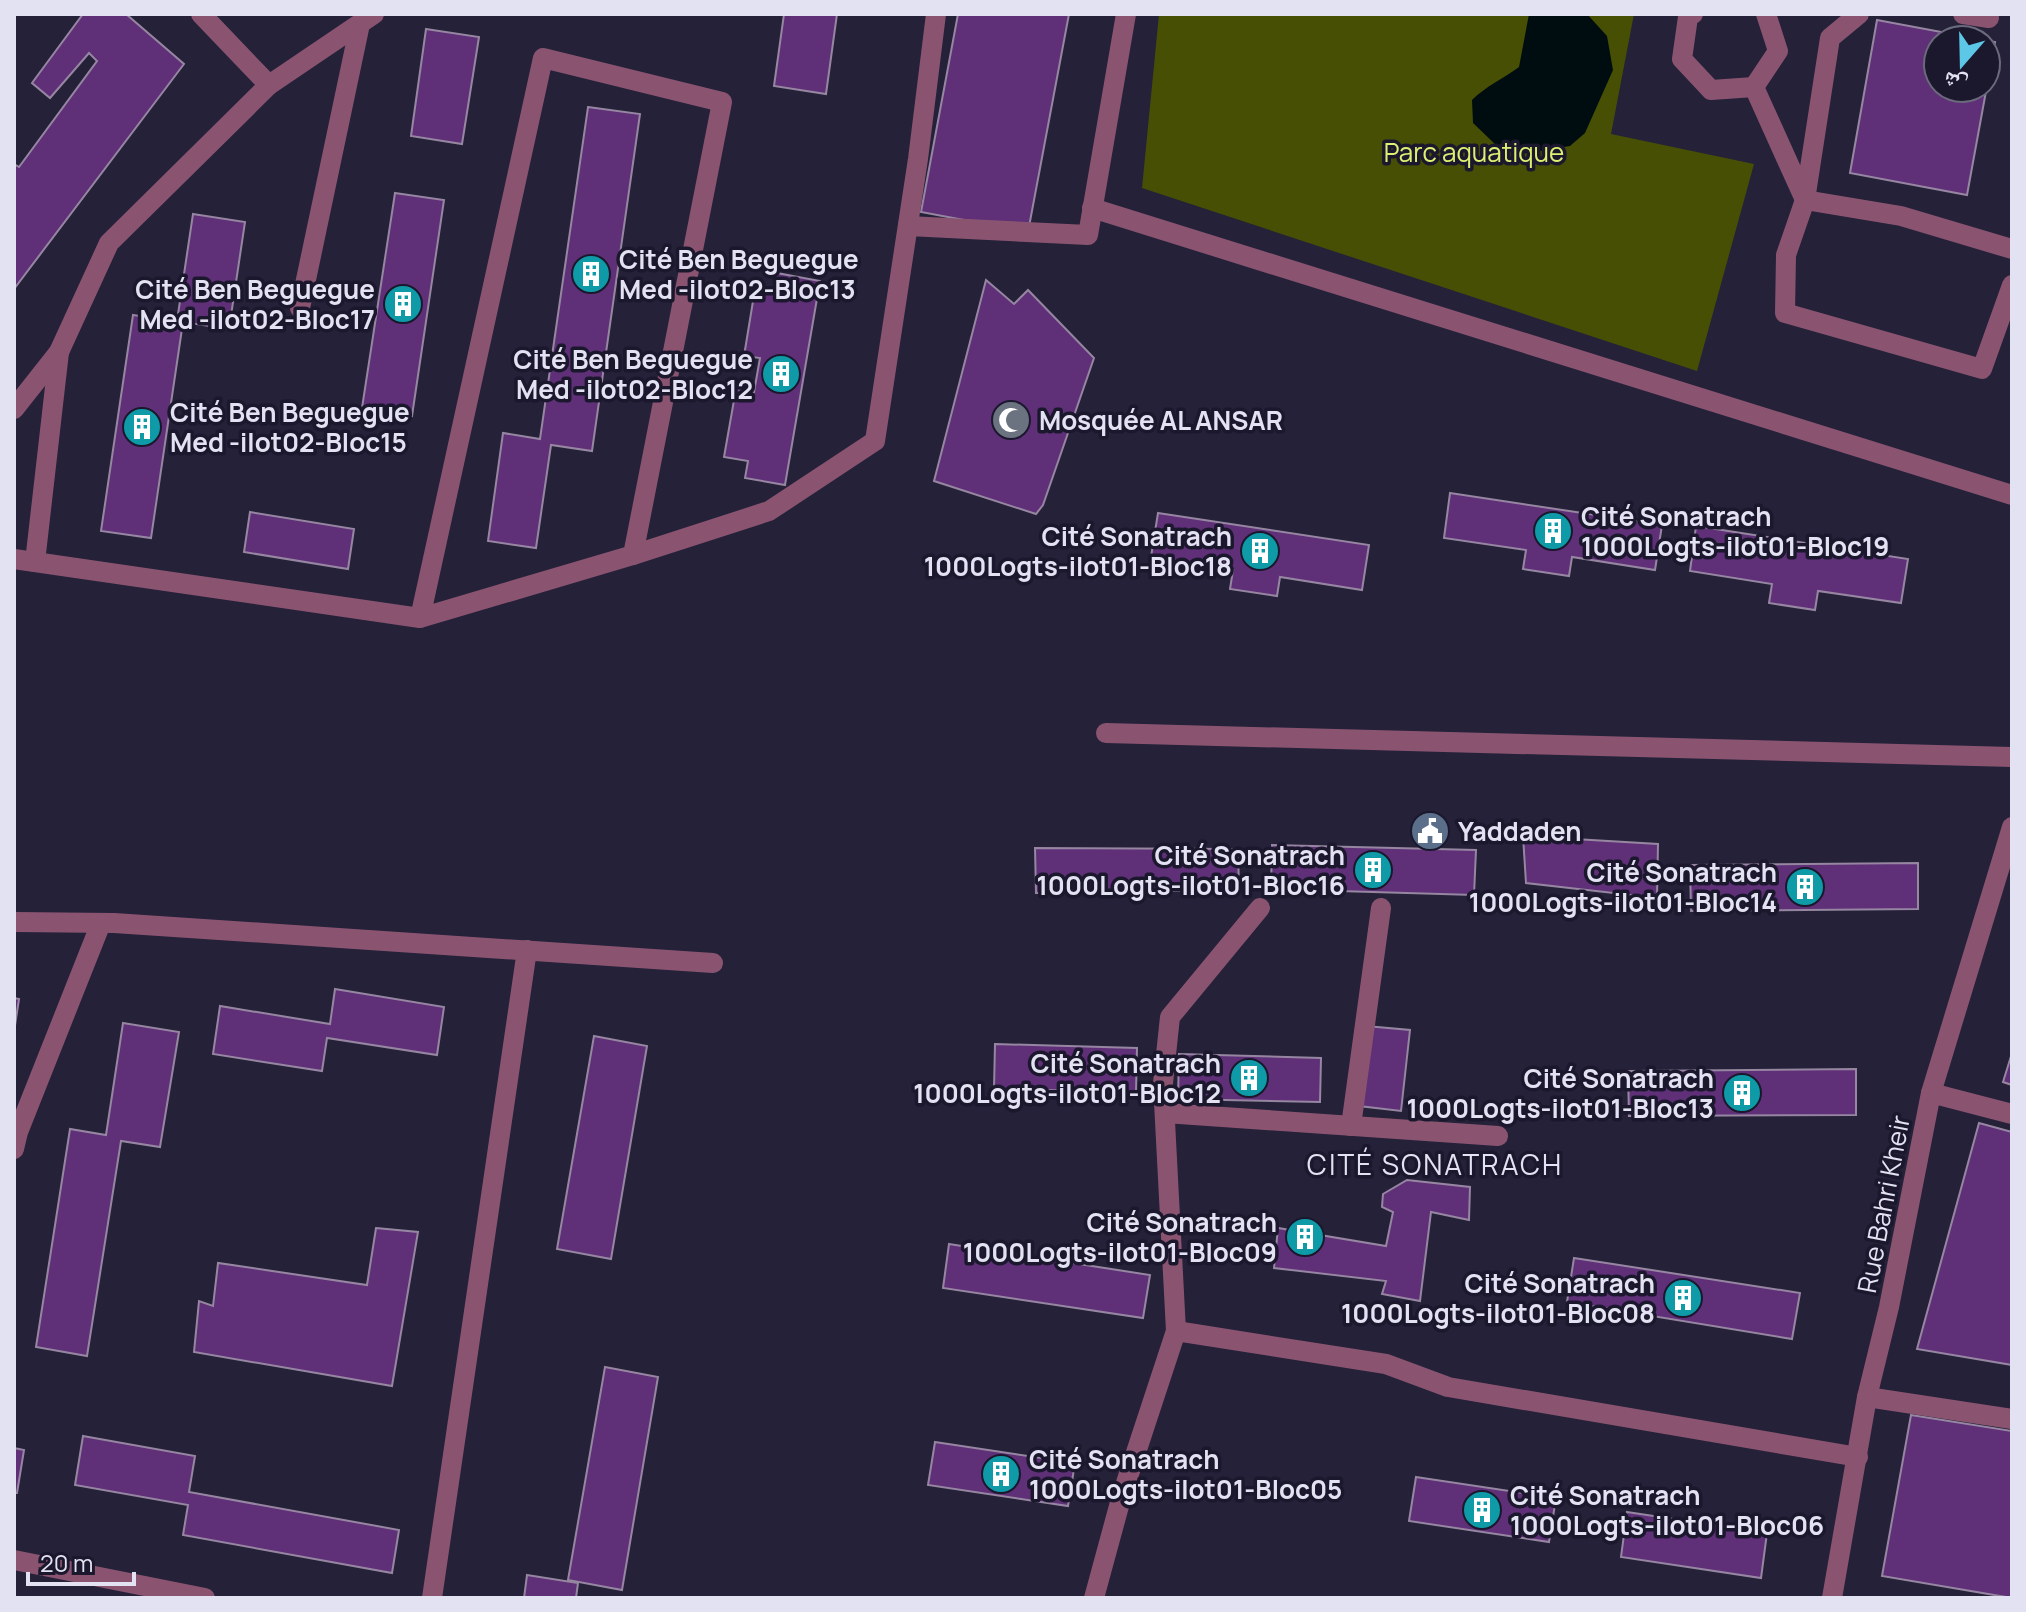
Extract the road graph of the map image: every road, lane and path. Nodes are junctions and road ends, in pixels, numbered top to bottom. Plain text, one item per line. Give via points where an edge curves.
1 (936, 14) edge
2 (1126, 14) edge
3 (1693, 14) edge
4 (1766, 14) edge
5 (1859, 14) edge
6 (1963, 14) edge
7 (209, 16) edge
8 (1989, 18) dead end
9 (367, 19) edge
10 (269, 85) junction
11 (1754, 87) junction
12 (1805, 200) junction
13 (1092, 208) junction
14 (908, 226) junction
15 (2012, 249) edge
16 (2012, 285) edge
17 (300, 308) dead end
18 (59, 352) junction
19 (14, 409) edge
20 (2012, 495) edge
21 (633, 555) junction
22 (14, 559) edge
23 (35, 562) junction
24 (420, 618) junction
25 (1106, 733) dead end
26 (2012, 757) edge
27 (2012, 827) edge
28 (1260, 908) dead end
29 (1381, 908) dead end
30 (14, 922) edge
31 (101, 923) junction
32 (527, 950) junction
33 (713, 963) dead end
34 (1931, 1093) junction
35 (1165, 1113) junction
36 (2012, 1114) edge
37 (1351, 1126) junction
38 (1498, 1136) dead end
39 (14, 1149) edge
40 (1176, 1331) junction
41 (1867, 1397) junction
42 (2012, 1419) edge
43 (1858, 1457) junction
44 (14, 1560) edge
45 (205, 1598) edge
46 (432, 1598) edge
47 (1094, 1598) edge
48 (1832, 1598) edge

1 - 14 street
2 - 13 street
3 - 11 street via 1688,17 1682,59 1711,90
4 - 11 street via 1778,51
5 - 12 street via 1830,38
6 - 8 street
7 - 10 street
9 - 10 street
9 - 17 street
10 - 18 street via 109,243
11 - 12 street
12 - 15 street via 1901,216
12 - 16 street via 1786,255 1785,313 1982,369
13 - 14 street via 1088,235
13 - 20 street
14 - 21 street via 875,441 769,511
18 - 19 street
18 - 23 street
21 - 24 street
21 - 24 street via 722,102 543,58
22 - 23 street
23 - 24 street
25 - 26 street
27 - 34 street, Rue Bahri Kheir
28 - 35 street via 1170,1017
29 - 37 street
30 - 31 street
31 - 32 street
31 - 39 street
32 - 33 street
32 - 46 street
34 - 36 street
34 - 41 street, Rue Bahri Kheir
35 - 37 street
35 - 40 street
37 - 38 street
40 - 43 street via 1386,1364 1448,1387
40 - 47 street
41 - 42 street
41 - 43 street, Rue Bahri Kheir
43 - 48 street, Rue Bahri Kheir
44 - 45 street

